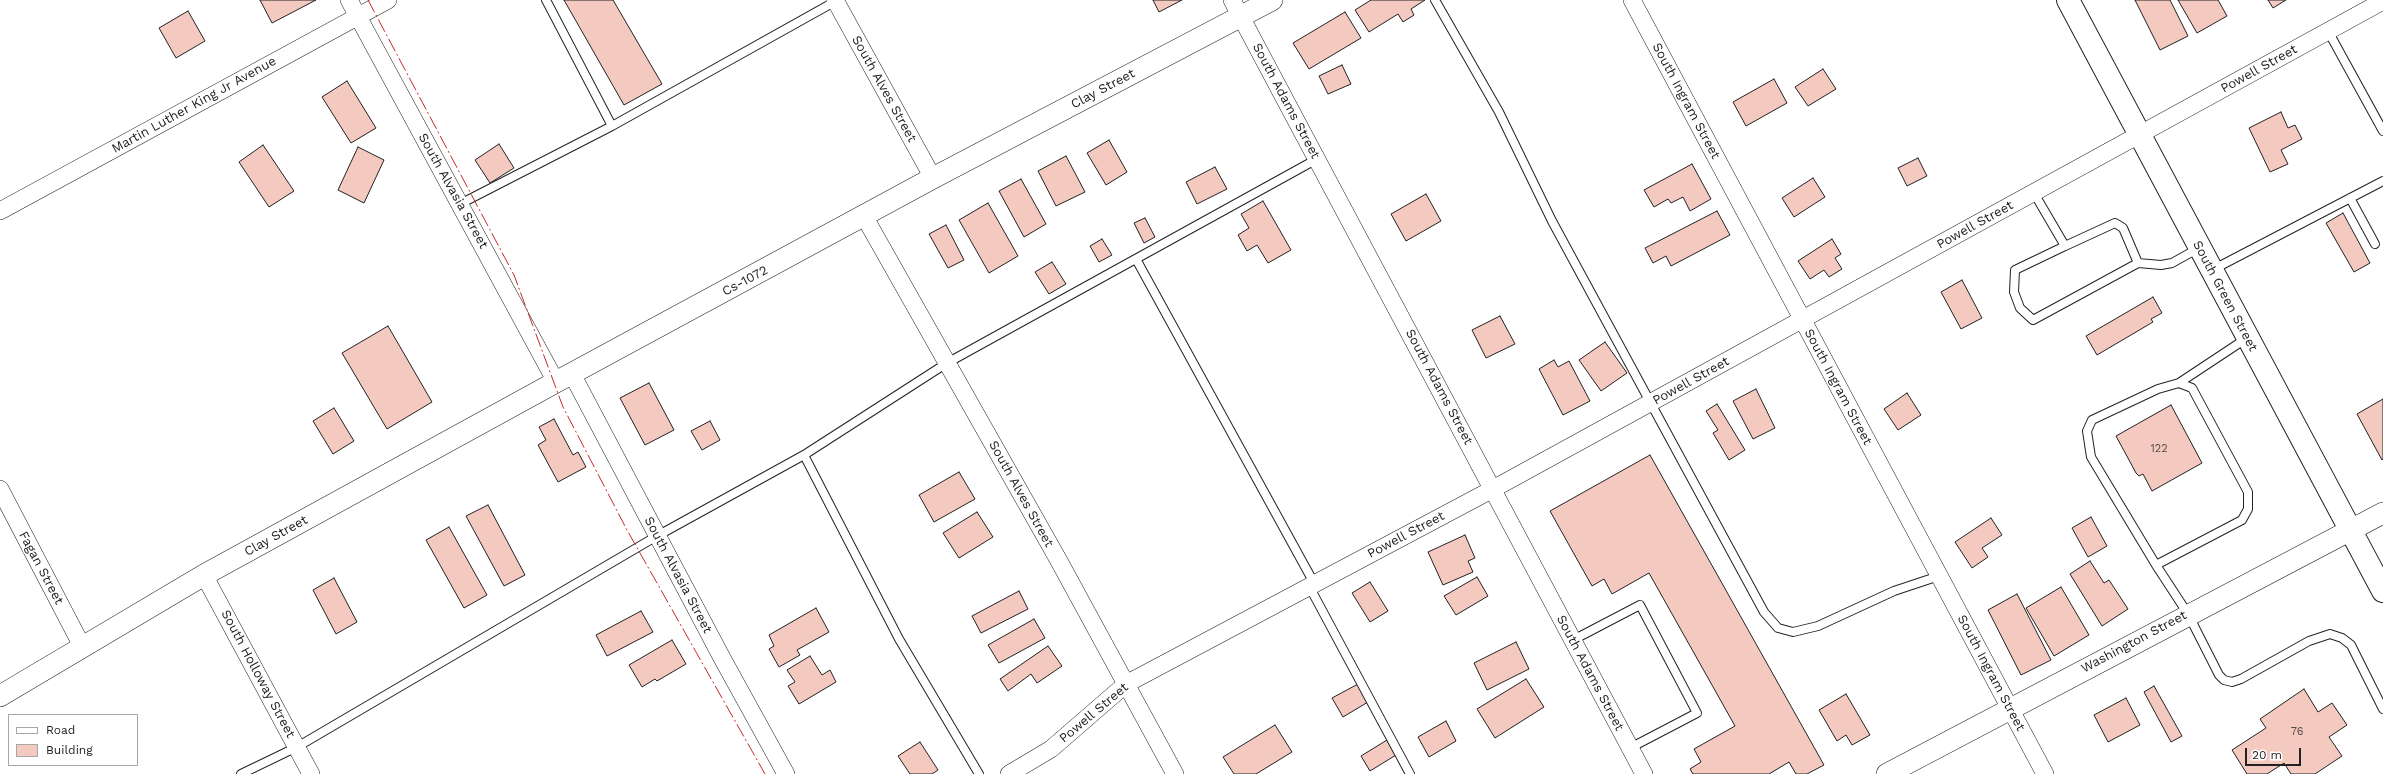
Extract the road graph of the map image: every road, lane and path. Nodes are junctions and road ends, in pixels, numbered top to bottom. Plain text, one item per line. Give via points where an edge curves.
1 (349, 0) edge
2 (388, 0) edge
3 (546, 0) edge
4 (1272, 0) edge
5 (1435, 0) edge
6 (1632, 0) edge
7 (2068, 0) edge
8 (836, 1) edge
9 (2383, 1) edge
10 (1236, 8) edge
11 (356, 16) junction
12 (2328, 31) junction
13 (612, 126) junction
14 (2383, 131) edge
15 (2139, 134) junction
16 (1317, 158) junction
17 (934, 178) junction
18 (2383, 181) edge
19 (2034, 193) junction
20 (2350, 198) junction
21 (460, 204) junction
22 (0, 211) edge
23 (864, 216) junction
24 (2374, 244) dead end
25 (2065, 246) junction
26 (2199, 248) junction
27 (1136, 259) junction
28 (2138, 263) junction
29 (2211, 271) junction
30 (1802, 321) junction
31 (2247, 338) junction
32 (948, 363) junction
33 (564, 378) junction
34 (2179, 383) junction
35 (1650, 404) junction
36 (804, 455) junction
37 (0, 489) edge
38 (1493, 489) junction
39 (2383, 513) edge
40 (2348, 530) junction
41 (657, 536) junction
42 (2156, 565) junction
43 (204, 575) junction
44 (1939, 576) junction
45 (1312, 585) junction
46 (2383, 591) edge
47 (2188, 614) junction
48 (1573, 640) junction
49 (83, 648) junction
50 (1126, 684) junction
51 (0, 696) edge
52 (2010, 708) junction
53 (2383, 709) edge
54 (297, 747) junction
55 (1630, 748) junction
56 (241, 774) edge
57 (311, 774) edge
58 (786, 774) edge
59 (979, 774) edge
60 (1009, 774) edge
61 (1175, 774) edge
62 (1410, 774) edge
63 (1644, 774) edge
64 (1887, 774) edge
65 (2045, 774) edge

1 - 11 street, South Alvasia Street
2 - 11 street, Martin Luther King Jr Avenue
3 - 13 lane
4 - 10 street, Clay Street
5 - 35 lane via 1499,112 1552,221
6 - 30 street, South Ingram Street
7 - 15 main road, South Green Street
8 - 13 lane
8 - 17 street, South Alves Street
9 - 12 street, Powell Street
10 - 16 street, South Adams Street
10 - 17 street, Clay Street
11 - 21 street, South Alvasia Street
11 - 22 street, Martin Luther King Jr Avenue
12 - 14 lane
12 - 15 street, Powell Street
13 - 21 lane
15 - 19 street, Powell Street
15 - 26 main road, South Green Street
16 - 27 lane
16 - 38 street, South Adams Street
17 - 23 street, Cs-1072
18 - 20 lane
19 - 25 lane
19 - 30 street, Powell Street
20 - 24 lane
20 - 29 lane
21 - 33 street, South Alvasia Street
23 - 32 street, South Alves Street
23 - 33 street, Cs-1072
25 - 28 lane via 2115,223 2123,228
25 - 28 lane via 2015,270 2014,292 2020,308 2033,320
26 - 28 lane via 2161,266
26 - 29 main road, South Green Street
27 - 32 lane
27 - 45 lane
29 - 31 main road, South Green Street
30 - 35 street, Powell Street
30 - 44 street, South Ingram Street
31 - 34 lane
31 - 40 main road, South Green Street
32 - 36 lane
32 - 50 street, South Alves Street
33 - 41 street, South Alvasia Street
33 - 43 street, Clay Street
34 - 42 lane via 2192,388 2219,437 2248,492 2248,510 2242,520
34 - 42 lane via 2158,389 2092,420 2087,431 2091,457
35 - 38 street, Powell Street
35 - 44 lane via 1764,612 1778,628 1793,632 1818,626 1894,591
36 - 41 lane
36 - 59 lane via 899,639
37 - 49 street, Fagan Street
38 - 45 street, Powell Street
38 - 48 street, South Adams Street
39 - 40 street, Washington Street
40 - 46 main road, South Green Street
40 - 47 street, Washington Street
41 - 54 lane
41 - 58 street, South Alvasia Street
42 - 47 lane
43 - 49 street, Clay Street
43 - 54 street, South Holloway Street
44 - 52 street, South Ingram Street
45 - 50 street, Powell Street
45 - 62 lane
47 - 52 street, Washington Street
47 - 53 lane via 2219,675 2224,680 2232,682 2319,636 2330,634 2342,638 2351,645
48 - 55 street, South Adams Street
48 - 55 lane via 1640,605 1697,713
49 - 51 street, Clay Street
50 - 60 street, Powell Street via 1051,749
50 - 61 street, South Alves Street
52 - 64 street, Washington Street
52 - 65 street, South Ingram Street
54 - 56 lane
54 - 57 street, South Holloway Street
55 - 63 street, South Adams Street

